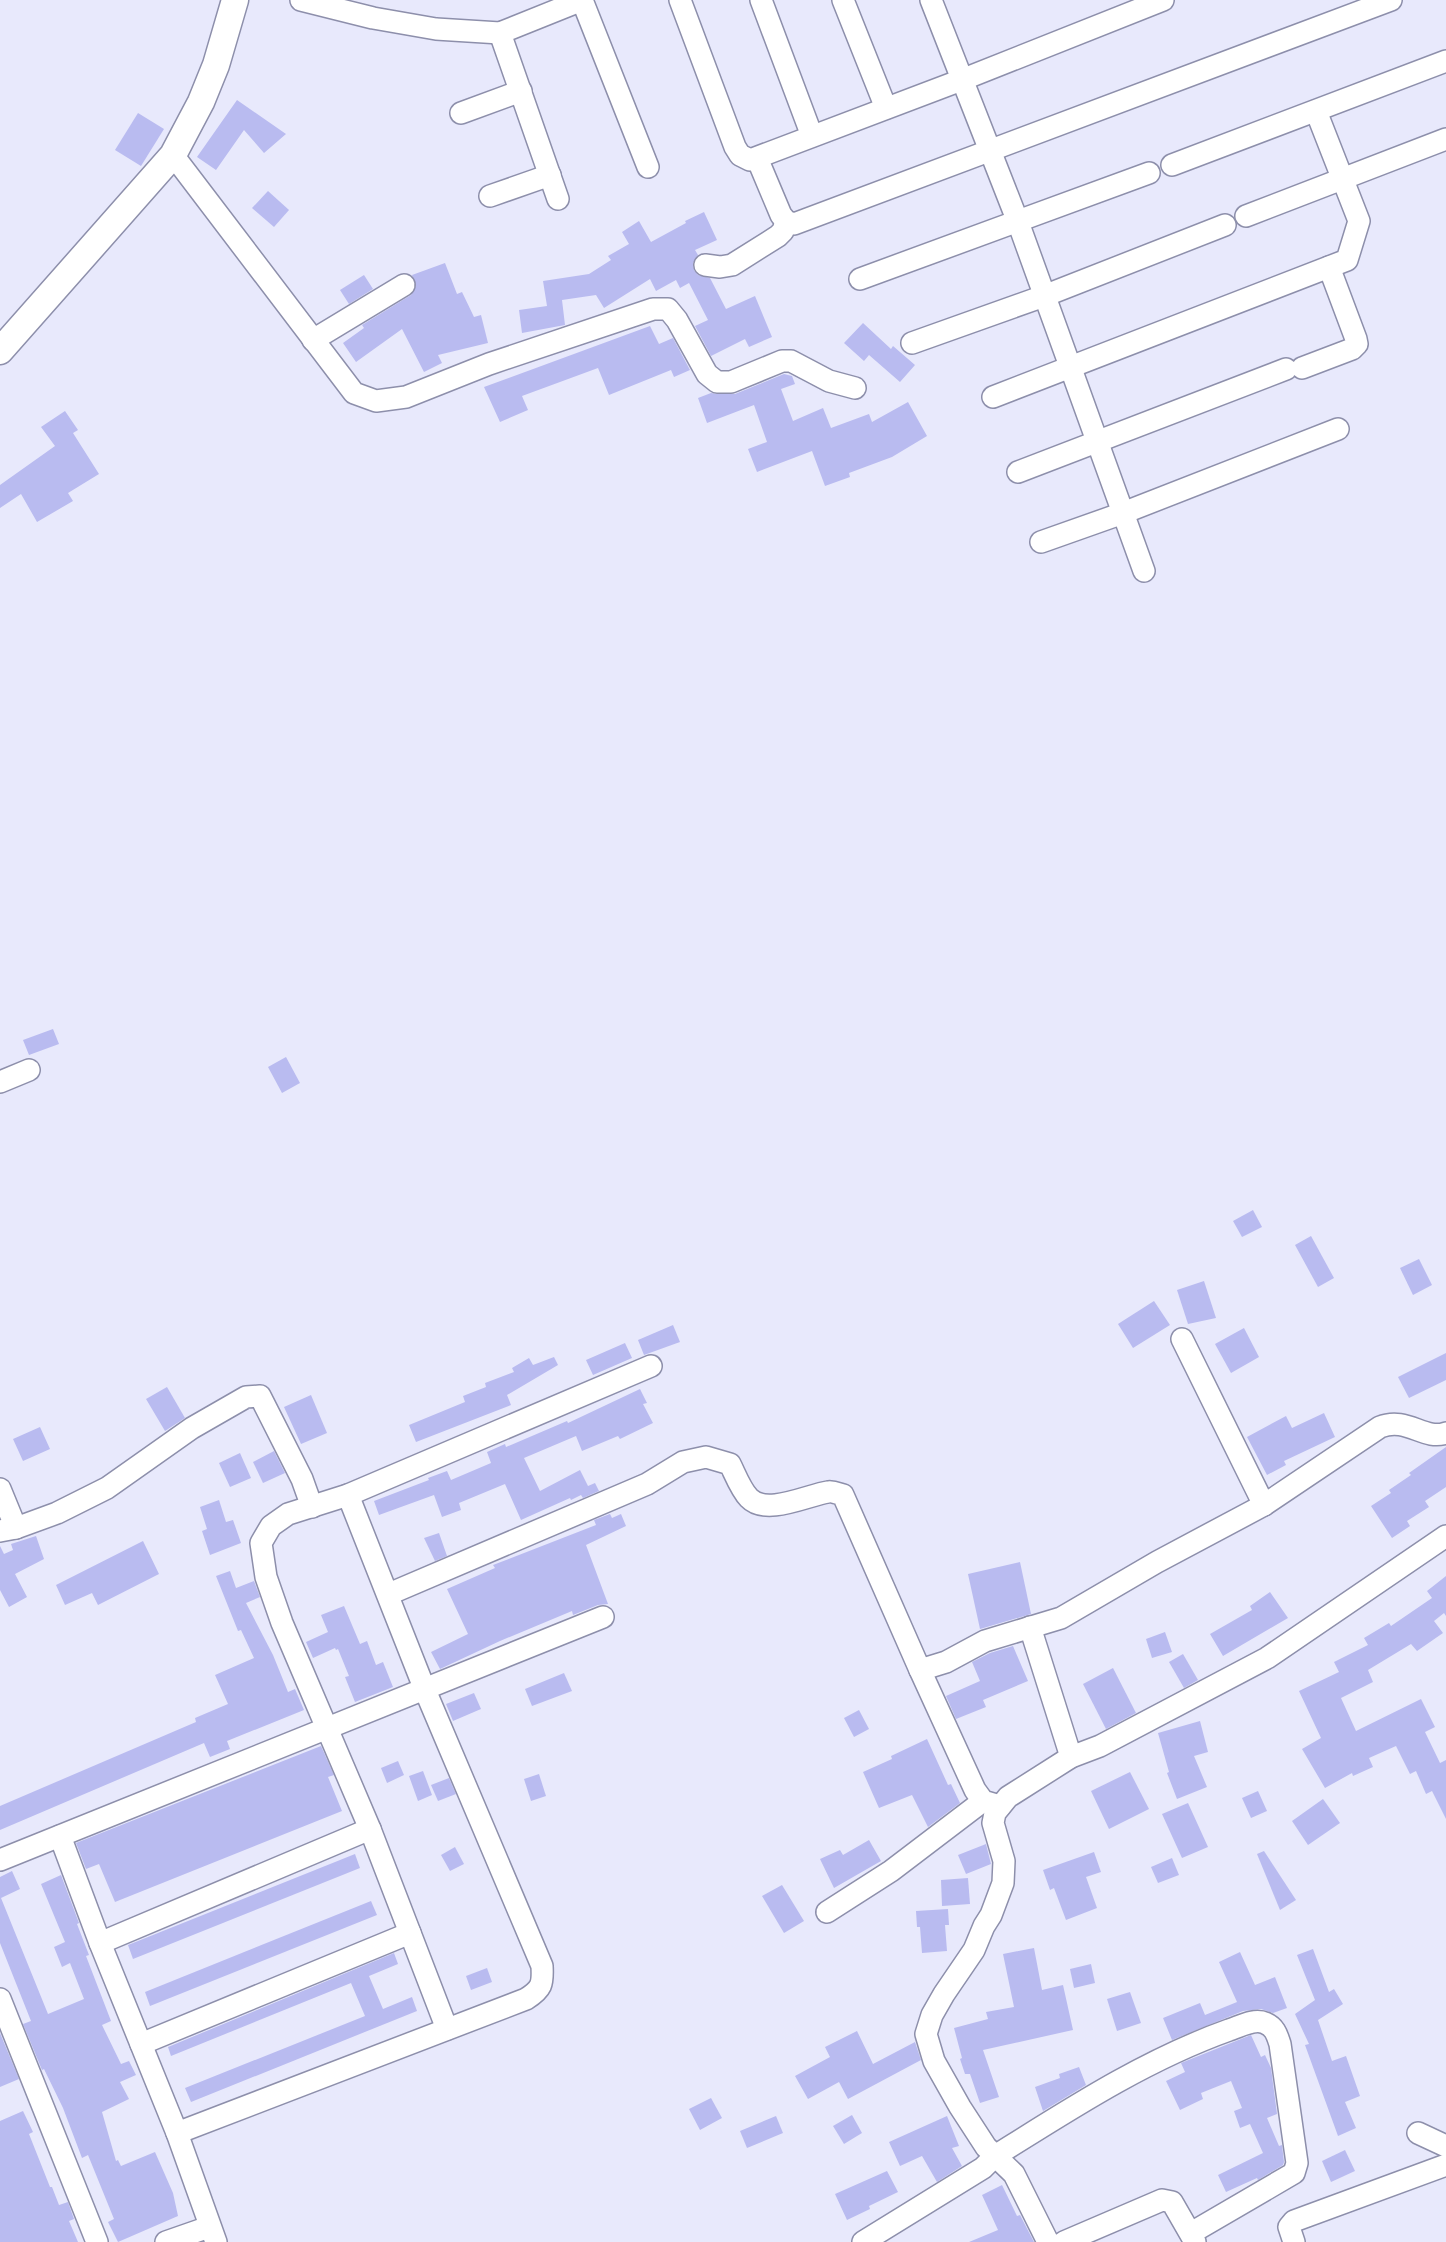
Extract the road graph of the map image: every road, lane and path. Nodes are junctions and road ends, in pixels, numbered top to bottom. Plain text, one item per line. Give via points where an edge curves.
1 (235, 0) edge
2 (301, 0) edge
3 (680, 0) edge
4 (761, 0) edge
5 (844, 0) edge
6 (931, 0) edge
7 (1163, 0) edge
8 (1391, 0) edge
9 (500, 33) junction
10 (1446, 61) edge
11 (964, 79) junction
12 (521, 91) junction
13 (886, 108) junction
14 (1316, 112) junction
15 (461, 113) dead end
16 (812, 136) junction
17 (1446, 139) edge
18 (990, 150) junction
19 (173, 154) junction
20 (757, 158) junction
21 (1172, 165) dead end
22 (648, 167) dead end
23 (1149, 173) dead end
24 (550, 175) junction
25 (1342, 179) junction
26 (490, 196) dead end
27 (558, 199) dead end
28 (1246, 216) dead end
29 (786, 221) junction
30 (1018, 222) junction
31 (1225, 226) dead end
32 (705, 264) dead end
33 (1329, 267) junction
34 (860, 279) dead end
35 (404, 285) dead end
36 (1044, 296) junction
37 (313, 340) junction
38 (912, 343) dead end
39 (0, 351) edge
40 (1072, 368) junction
41 (855, 388) dead end
42 (993, 397) dead end
43 (1338, 429) dead end
44 (1098, 443) junction
45 (1018, 472) dead end
46 (1123, 513) junction
47 (1040, 542) dead end
48 (1144, 571) dead end
49 (29, 1070) dead end
50 (0, 1082) edge
51 (1182, 1339) dead end
52 (651, 1366) dead end
53 (1446, 1434) edge
54 (0, 1489) edge
55 (348, 1495) junction
56 (1264, 1505) junction
57 (312, 1507) junction
58 (8, 1530) edge
59 (1446, 1536) edge
60 (389, 1594) junction
61 (603, 1617) dead end
62 (1030, 1627) junction
63 (920, 1670) junction
64 (425, 1690) junction
65 (326, 1728) junction
66 (1071, 1757) junction
67 (991, 1803) junction
68 (370, 1829) junction
69 (60, 1836) junction
70 (0, 1860) edge
71 (827, 1912) dead end
72 (410, 1932) junction
73 (100, 1943) junction
74 (0, 1999) edge
75 (447, 2029) junction
76 (141, 2044) junction
77 (177, 2133) junction
78 (1418, 2133) dead end
79 (1446, 2146) edge
80 (996, 2156) junction
81 (1446, 2165) edge
82 (213, 2234) edge
83 (1193, 2237) edge
84 (97, 2242) edge
85 (166, 2242) edge
86 (863, 2242) edge
87 (1048, 2242) edge
88 (1064, 2242) edge
89 (1294, 2242) edge

1 - 19 street via 205,93
2 - 9 street via 436,29
3 - 20 street via 735,147 740,155 750,160
4 - 16 street
5 - 13 street
6 - 11 street
7 - 11 street
8 - 18 street
9 - 12 street
9 - 22 street via 582,0
10 - 14 street
11 - 13 street
11 - 18 street
12 - 15 street
12 - 24 street
13 - 16 street
14 - 21 street
14 - 25 street
16 - 20 street
17 - 25 street
18 - 29 street via 794,224
18 - 30 street
19 - 37 street
19 - 39 street
20 - 29 street
23 - 30 street
24 - 26 street
24 - 27 street
25 - 28 street
25 - 33 street via 1359,221 1347,260
29 - 32 street via 778,236 744,259 720,268
30 - 34 street
30 - 36 street
31 - 36 street
33 - 40 street
33 - 44 street via 1356,338 1357,344 1352,348
35 - 37 street
36 - 38 street
36 - 40 street
37 - 41 street via 354,393 376,401 406,397 489,364 654,309 668,309 707,374 716,382 731,382 782,361 791,361 829,381
40 - 42 street
40 - 44 street
43 - 46 street
44 - 45 street
44 - 46 street
46 - 47 street
46 - 48 street
49 - 50 street
51 - 56 street
52 - 55 street
53 - 56 street via 1440,1436 1389,1423
54 - 58 street
55 - 57 street
55 - 60 street
56 - 62 street via 1061,1618
57 - 58 street via 298,1471 260,1396 246,1397 192,1428 107,1488 57,1513
57 - 65 street via 288,1514 271,1526 261,1544 266,1577 275,1605
59 - 66 street via 1267,1658 1100,1746
60 - 63 street via 648,1484 683,1462 706,1457 730,1464 749,1498 757,1503 778,1504 830,1491 843,1495
60 - 64 street
61 - 64 street
62 - 63 street via 984,1641 946,1662
62 - 66 street
63 - 67 street via 974,1790
64 - 65 street
64 - 75 street via 542,1966 543,1980 538,1992 526,1999
65 - 68 street
65 - 69 street
66 - 67 street via 1008,1798
67 - 71 street
67 - 80 street via 1004,1861 1003,1883 974,1950 932,2015 926,2034 934,2061 980,2138
68 - 72 street
68 - 73 street
69 - 70 street
69 - 73 street
72 - 75 street
72 - 76 street
73 - 76 street
74 - 84 street
75 - 77 street
76 - 77 street
77 - 82 street
78 - 79 street
80 - 83 street via 1131,2074 1220,2033 1252,2022 1265,2023 1275,2031 1280,2044 1297,2163 1294,2173
80 - 86 street via 983,2168
80 - 87 street via 1014,2174
81 - 89 street via 1294,2221 1289,2227
82 - 85 street
83 - 88 street via 1172,2202 1162,2200

